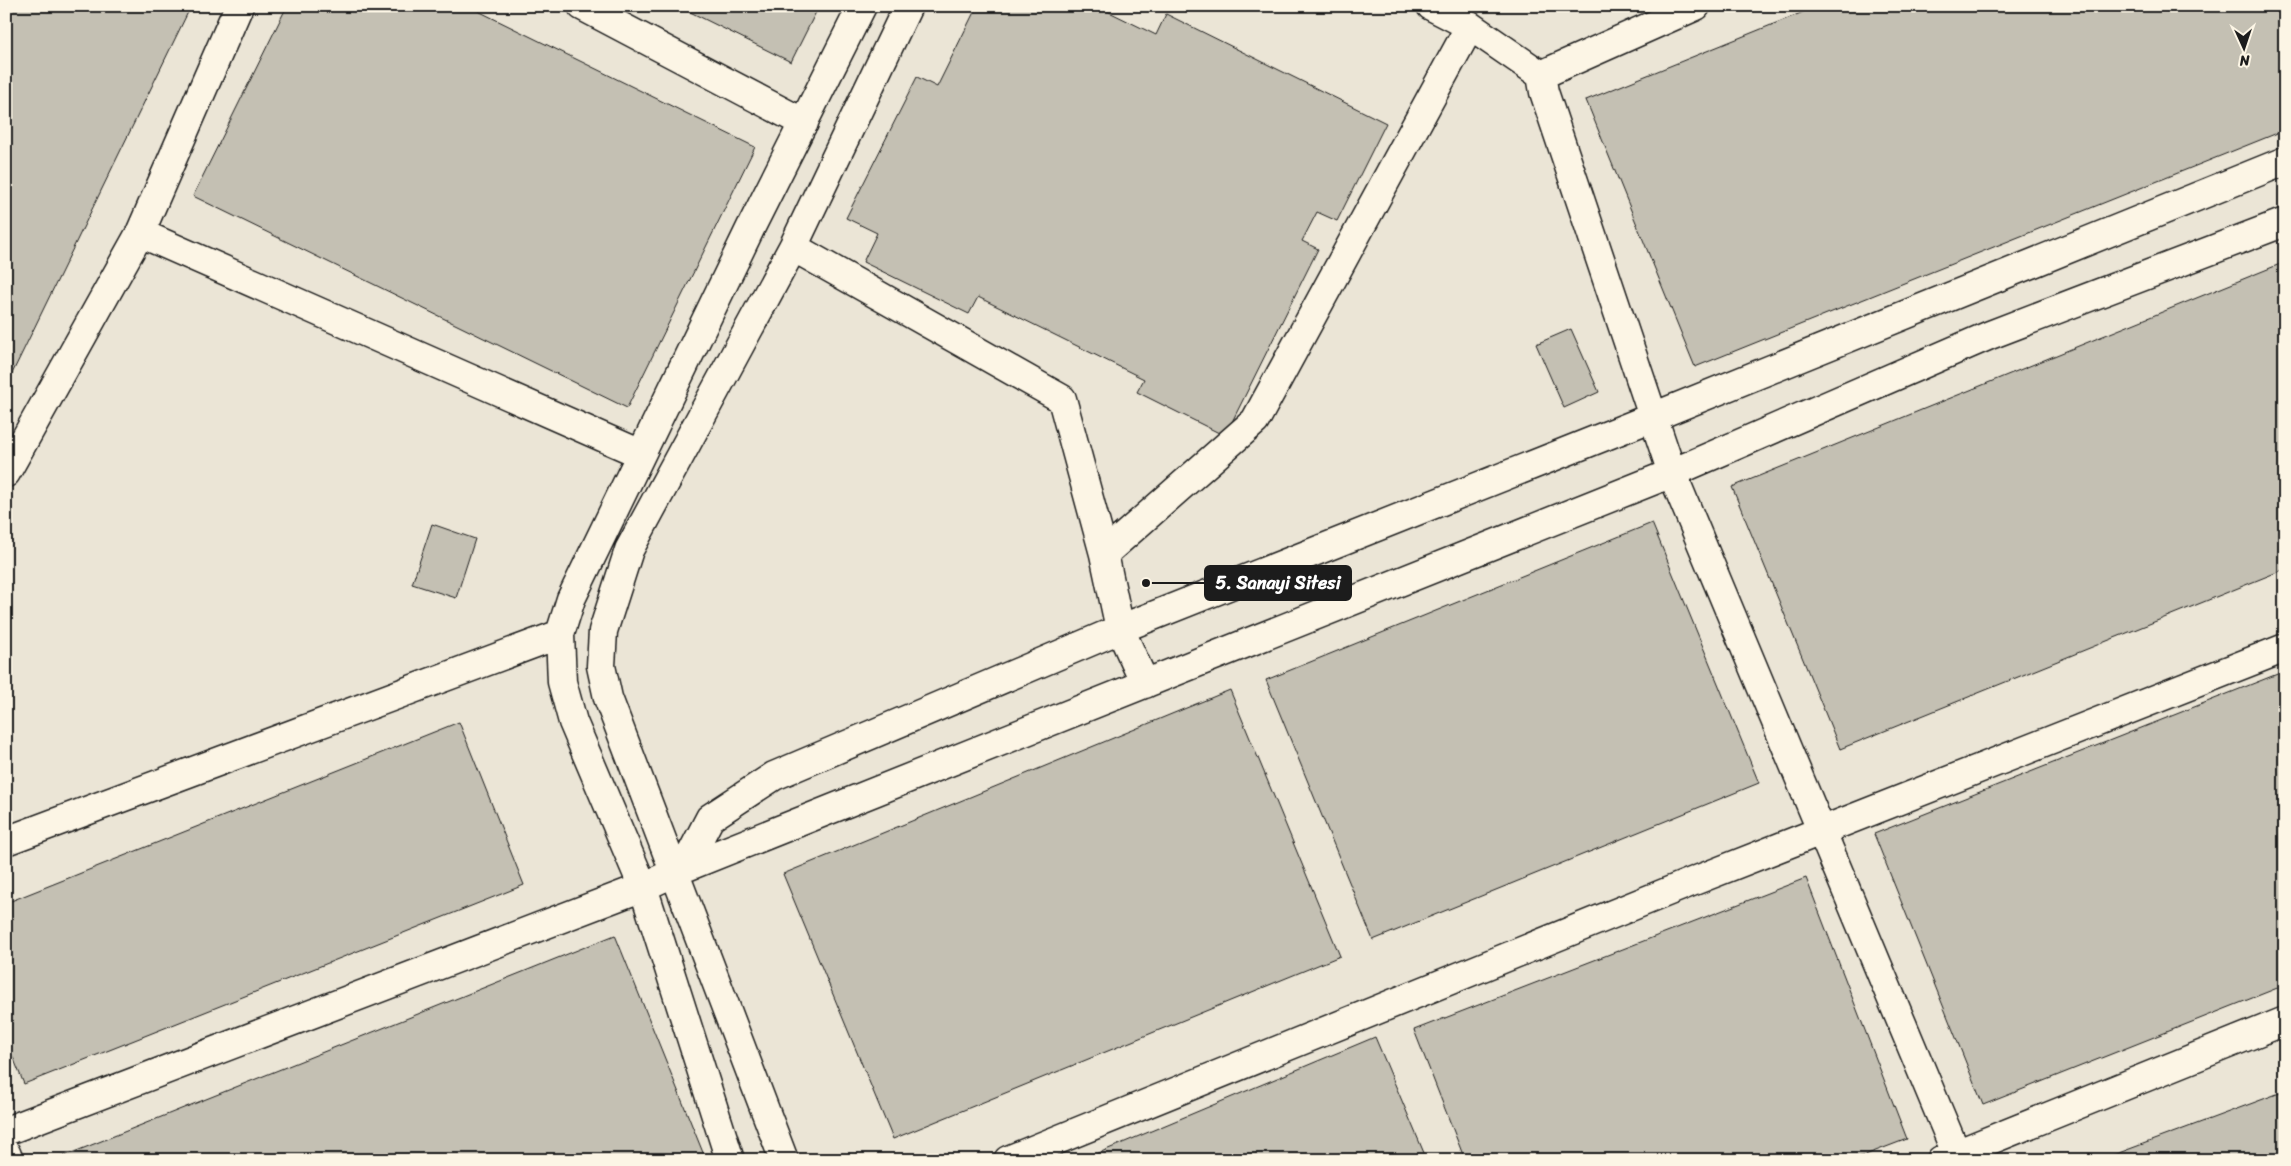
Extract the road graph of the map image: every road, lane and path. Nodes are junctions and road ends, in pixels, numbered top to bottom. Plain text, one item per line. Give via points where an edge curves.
1 (239, 6) edge
2 (582, 6) edge
3 (862, 6) edge
4 (908, 6) edge
5 (1431, 6) edge
6 (1696, 6) edge
7 (1470, 26) junction
8 (1541, 75) junction
9 (804, 123) junction
10 (2285, 161) edge
11 (2285, 222) edge
12 (140, 232) junction
13 (793, 247) junction
14 (1653, 417) junction
15 (642, 454) junction
16 (6, 473) edge
17 (1672, 473) junction
18 (1104, 554) junction
19 (1120, 629) junction
20 (560, 634) junction
21 (2285, 648) edge
22 (1145, 684) junction
23 (1823, 830) junction
24 (6, 840) edge
25 (679, 870) junction
26 (643, 887) junction
27 (2285, 1021) edge
28 (6, 1131) edge
29 (6, 1152) edge
30 (1952, 1158) edge
31 (9, 1160) edge
32 (730, 1160) edge
33 (784, 1160) edge
34 (1008, 1160) edge

1 - 12 street
2 - 9 street
3 - 9 street
4 - 13 street
5 - 7 street
6 - 8 street
7 - 8 street
7 - 18 street via 1256,421
8 - 14 street
9 - 15 street
10 - 14 street
11 - 17 street via 1990,335
12 - 15 street
12 - 16 street
13 - 18 street via 1062,399
13 - 25 street via 629,550 603,631 601,666 608,698
14 - 17 street
14 - 19 street
15 - 20 street via 571,599
17 - 22 street
17 - 23 street
18 - 19 street
19 - 22 street
19 - 25 street via 774,776 710,818
20 - 24 street
20 - 26 street via 562,682 573,722
21 - 23 street
22 - 25 street
23 - 30 street
23 - 34 street
25 - 26 street
25 - 33 street
26 - 28 street
26 - 32 street
27 - 30 street
29 - 31 street

